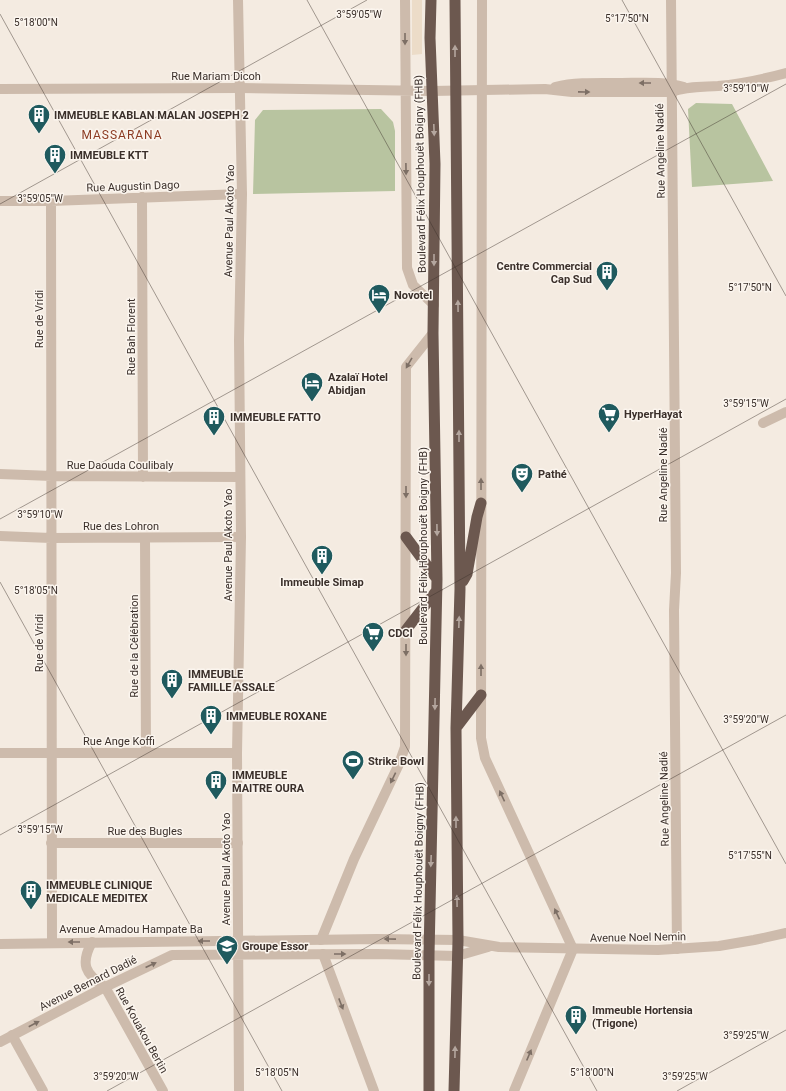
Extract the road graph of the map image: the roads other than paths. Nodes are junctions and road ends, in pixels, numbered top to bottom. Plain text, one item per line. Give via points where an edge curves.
1 (238, 0) edge
2 (405, 0) edge
3 (431, 0) edge
4 (455, 0) edge
5 (482, 0) edge
6 (671, 0) edge
7 (786, 73) edge
8 (240, 88) junction
9 (671, 88) junction
10 (0, 89) edge
11 (455, 90) junction
12 (481, 90) junction
13 (405, 91) junction
14 (432, 91) junction
15 (242, 194) junction
16 (142, 197) junction
17 (0, 201) edge
18 (51, 201) junction
19 (434, 305) junction
20 (433, 333) junction
21 (786, 412) edge
22 (763, 424) dead end
23 (0, 474) edge
24 (52, 476) junction
25 (143, 477) junction
26 (240, 477) junction
27 (481, 503) junction
28 (0, 536) edge
29 (241, 537) junction
30 (406, 537) junction
31 (51, 538) junction
32 (145, 538) junction
33 (437, 585) junction
34 (460, 589) junction
35 (406, 630) junction
36 (481, 695) junction
37 (456, 728) junction
38 (0, 753) edge
39 (51, 753) junction
40 (146, 753) junction
41 (237, 753) junction
42 (51, 843) junction
43 (238, 843) junction
44 (786, 933) edge
45 (321, 940) junction
46 (429, 940) junction
47 (458, 940) junction
48 (237, 941) junction
49 (52, 942) junction
50 (92, 942) junction
51 (0, 944) edge
52 (490, 946) junction
53 (573, 949) junction
54 (677, 949) junction
55 (238, 954) junction
56 (323, 954) junction
57 (429, 956) junction
58 (457, 956) junction
59 (105, 987) junction
60 (12, 1035) junction
61 (0, 1042) edge
62 (43, 1091) edge
63 (163, 1091) edge
64 (239, 1091) edge
65 (374, 1091) edge
66 (429, 1091) edge
67 (454, 1091) edge
68 (514, 1091) edge

1 - 8 street, Avenue Paul Akoto Yao
2 -> 13 street
3 - 14 highway, Boulevard Félix Houphouët Boigny (FHB)
11 -> 4 highway
5 - 12 street
6 - 9 street, Rue Angeline Nadié
7 - 9 street via 750,82
8 - 10 street, Rue Mariam Dicoh
8 - 13 street, Rue Mariam Dicoh
8 - 15 street, Avenue Paul Akoto Yao
9 - 12 street, Rue Mariam Dicoh via 572,92 545,89
9 - 54 street, Rue Angeline Nadié via 675,344
11 - 12 street, Rue Mariam Dicoh
11 - 14 street, Rue Mariam Dicoh
34 -> 11 highway
27 -> 12 street
13 - 14 street, Rue Mariam Dicoh
13 -> 19 street via 407,268 413,285
14 -> 19 highway, Boulevard Félix Houphouët Boigny (FHB) via 435,164
15 - 16 street, Rue Augustin Dago
15 - 26 street, Avenue Paul Akoto Yao
16 - 18 street, Rue Augustin Dago
16 - 25 street, Rue Bah Florent
17 - 18 street, Rue Augustin Dago
18 - 24 street, Rue de Vridi
19 - 20 highway, Boulevard Félix Houphouët Boigny (FHB)
20 -> 30 street via 406,367
20 -> 33 highway, Boulevard Félix Houphouët Boigny (FHB)
21 - 22 street
23 - 24 street, Rue Daouda Coulibaly
24 - 25 street, Rue Daouda Coulibaly
24 - 31 street, Rue de Vridi
25 - 26 street, Rue Daouda Coulibaly
26 - 29 street, Avenue Paul Akoto Yao
27 - 34 highway via 476,517 467,574
36 -> 27 street
28 - 31 street, Rue des Lohron
29 - 32 street, Rue des Lohron
29 - 41 street, Avenue Paul Akoto Yao
30 - 33 highway
30 - 35 street
31 - 32 street, Rue des Lohron
31 - 39 street, Rue de Vridi
32 - 40 street, Rue de la Célébration
33 - 35 highway
33 -> 46 highway, Boulevard Félix Houphouët Boigny (FHB)
37 -> 34 highway
35 -> 45 street via 405,747 354,859
36 - 37 highway
53 -> 36 street via 485,758 480,738
47 -> 37 highway
38 - 39 street, Rue Ange Koffi
39 - 40 street, Rue Ange Koffi
39 - 42 street, Rue de Vridi
40 - 41 street, Rue Ange Koffi
41 - 43 street, Avenue Paul Akoto Yao
42 - 43 street, Rue des Bugles
42 - 49 street, Rue de Vridi
43 - 48 street, Avenue Paul Akoto Yao
44 - 54 street, Avenue Noel Nemin via 733,944
46 -> 45 street, Avenue Amadou Hampate Ba
45 - 48 street, Avenue Amadou Hampate Ba
46 - 47 street, Avenue Noel Nemin
46 - 57 highway, Boulevard Félix Houphouët Boigny (FHB)
47 - 52 street, Avenue Noel Nemin
47 - 58 highway
48 -> 50 street, Avenue Amadou Hampate Ba
48 - 55 street, Avenue Paul Akoto Yao
50 -> 49 street, Avenue Amadou Hampate Ba
49 - 51 street, Avenue Amadou Hampate Ba
50 - 59 street, Rue Kouakou Bertin via 85,954 87,971 92,979
52 - 53 street, Avenue Noel Nemin
52 - 58 street, Avenue Noel Nemin
53 - 54 street, Avenue Noel Nemin
68 -> 53 street
55 - 56 street
59 -> 55 street, Avenue Bernard Dadié via 172,955
55 - 64 street, Avenue Paul Akoto Yao
56 -> 57 street
56 -> 65 street
57 - 58 street, Avenue Noel Nemin
57 -> 66 highway, Boulevard Félix Houphouët Boigny (FHB)
67 -> 58 highway
60 -> 59 street, Avenue Bernard Dadié
59 - 63 street, Rue Kouakou Bertin
60 - 61 street, Avenue Bernard Dadié
60 - 62 street

